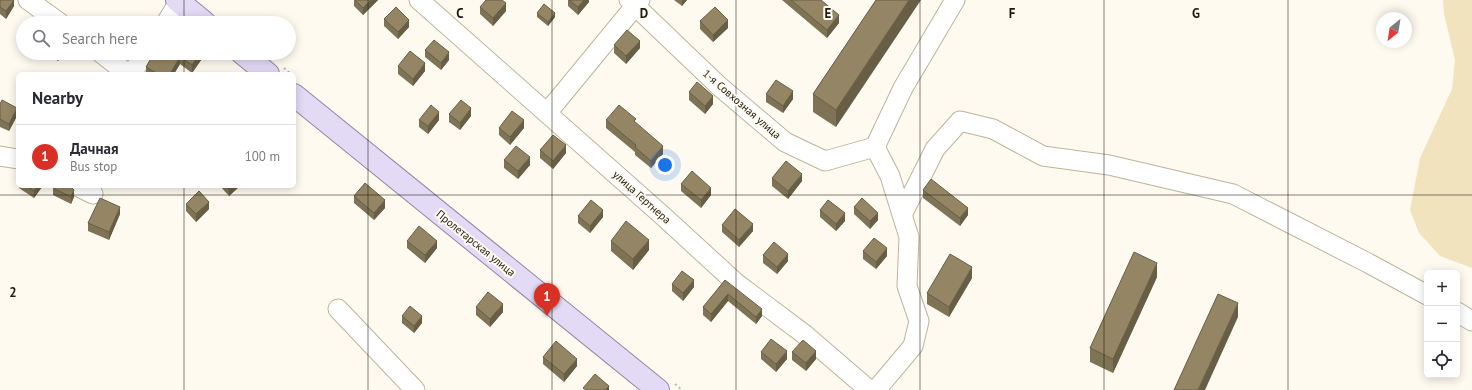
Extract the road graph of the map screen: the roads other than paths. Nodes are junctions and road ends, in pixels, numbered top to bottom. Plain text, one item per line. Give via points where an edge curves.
1 (28, 0) edge
2 (419, 0) edge
3 (955, 0) edge
4 (178, 1) edge
5 (635, 2) edge
6 (50, 16) edge
7 (170, 16) edge
8 (196, 16) edge
9 (111, 60) edge
10 (141, 60) edge
11 (251, 60) edge
12 (127, 72) edge
13 (132, 72) edge
14 (266, 72) edge
15 (296, 97) edge
16 (547, 113) junction
17 (875, 147) junction
18 (0, 156) edge
19 (16, 159) edge
20 (902, 215) junction
21 (1424, 294) edge
22 (338, 309) dead end
23 (1460, 314) edge
24 (1472, 321) edge
25 (415, 390) edge
26 (658, 390) edge
27 (869, 390) edge
28 (876, 390) edge

1 - 6 street
2 - 16 street, улица Гертнера
3 - 17 street via 903,88
4 - 7 street
4 - 8 main road
5 - 16 street
5 - 17 street, 1-я Совхозная улица via 719,86 785,142 825,161
9 - 12 street
10 - 13 street
11 - 14 main road
15 - 26 main road, Пролетарская улица
16 - 27 street, улица Гертнера via 736,283 804,334
17 - 20 street via 890,176
18 - 19 street
20 - 21 street via 935,149 960,121 993,129 1043,156 1109,165 1233,194
20 - 28 street via 909,237 907,286 919,321 913,346
22 - 25 street
23 - 24 street

